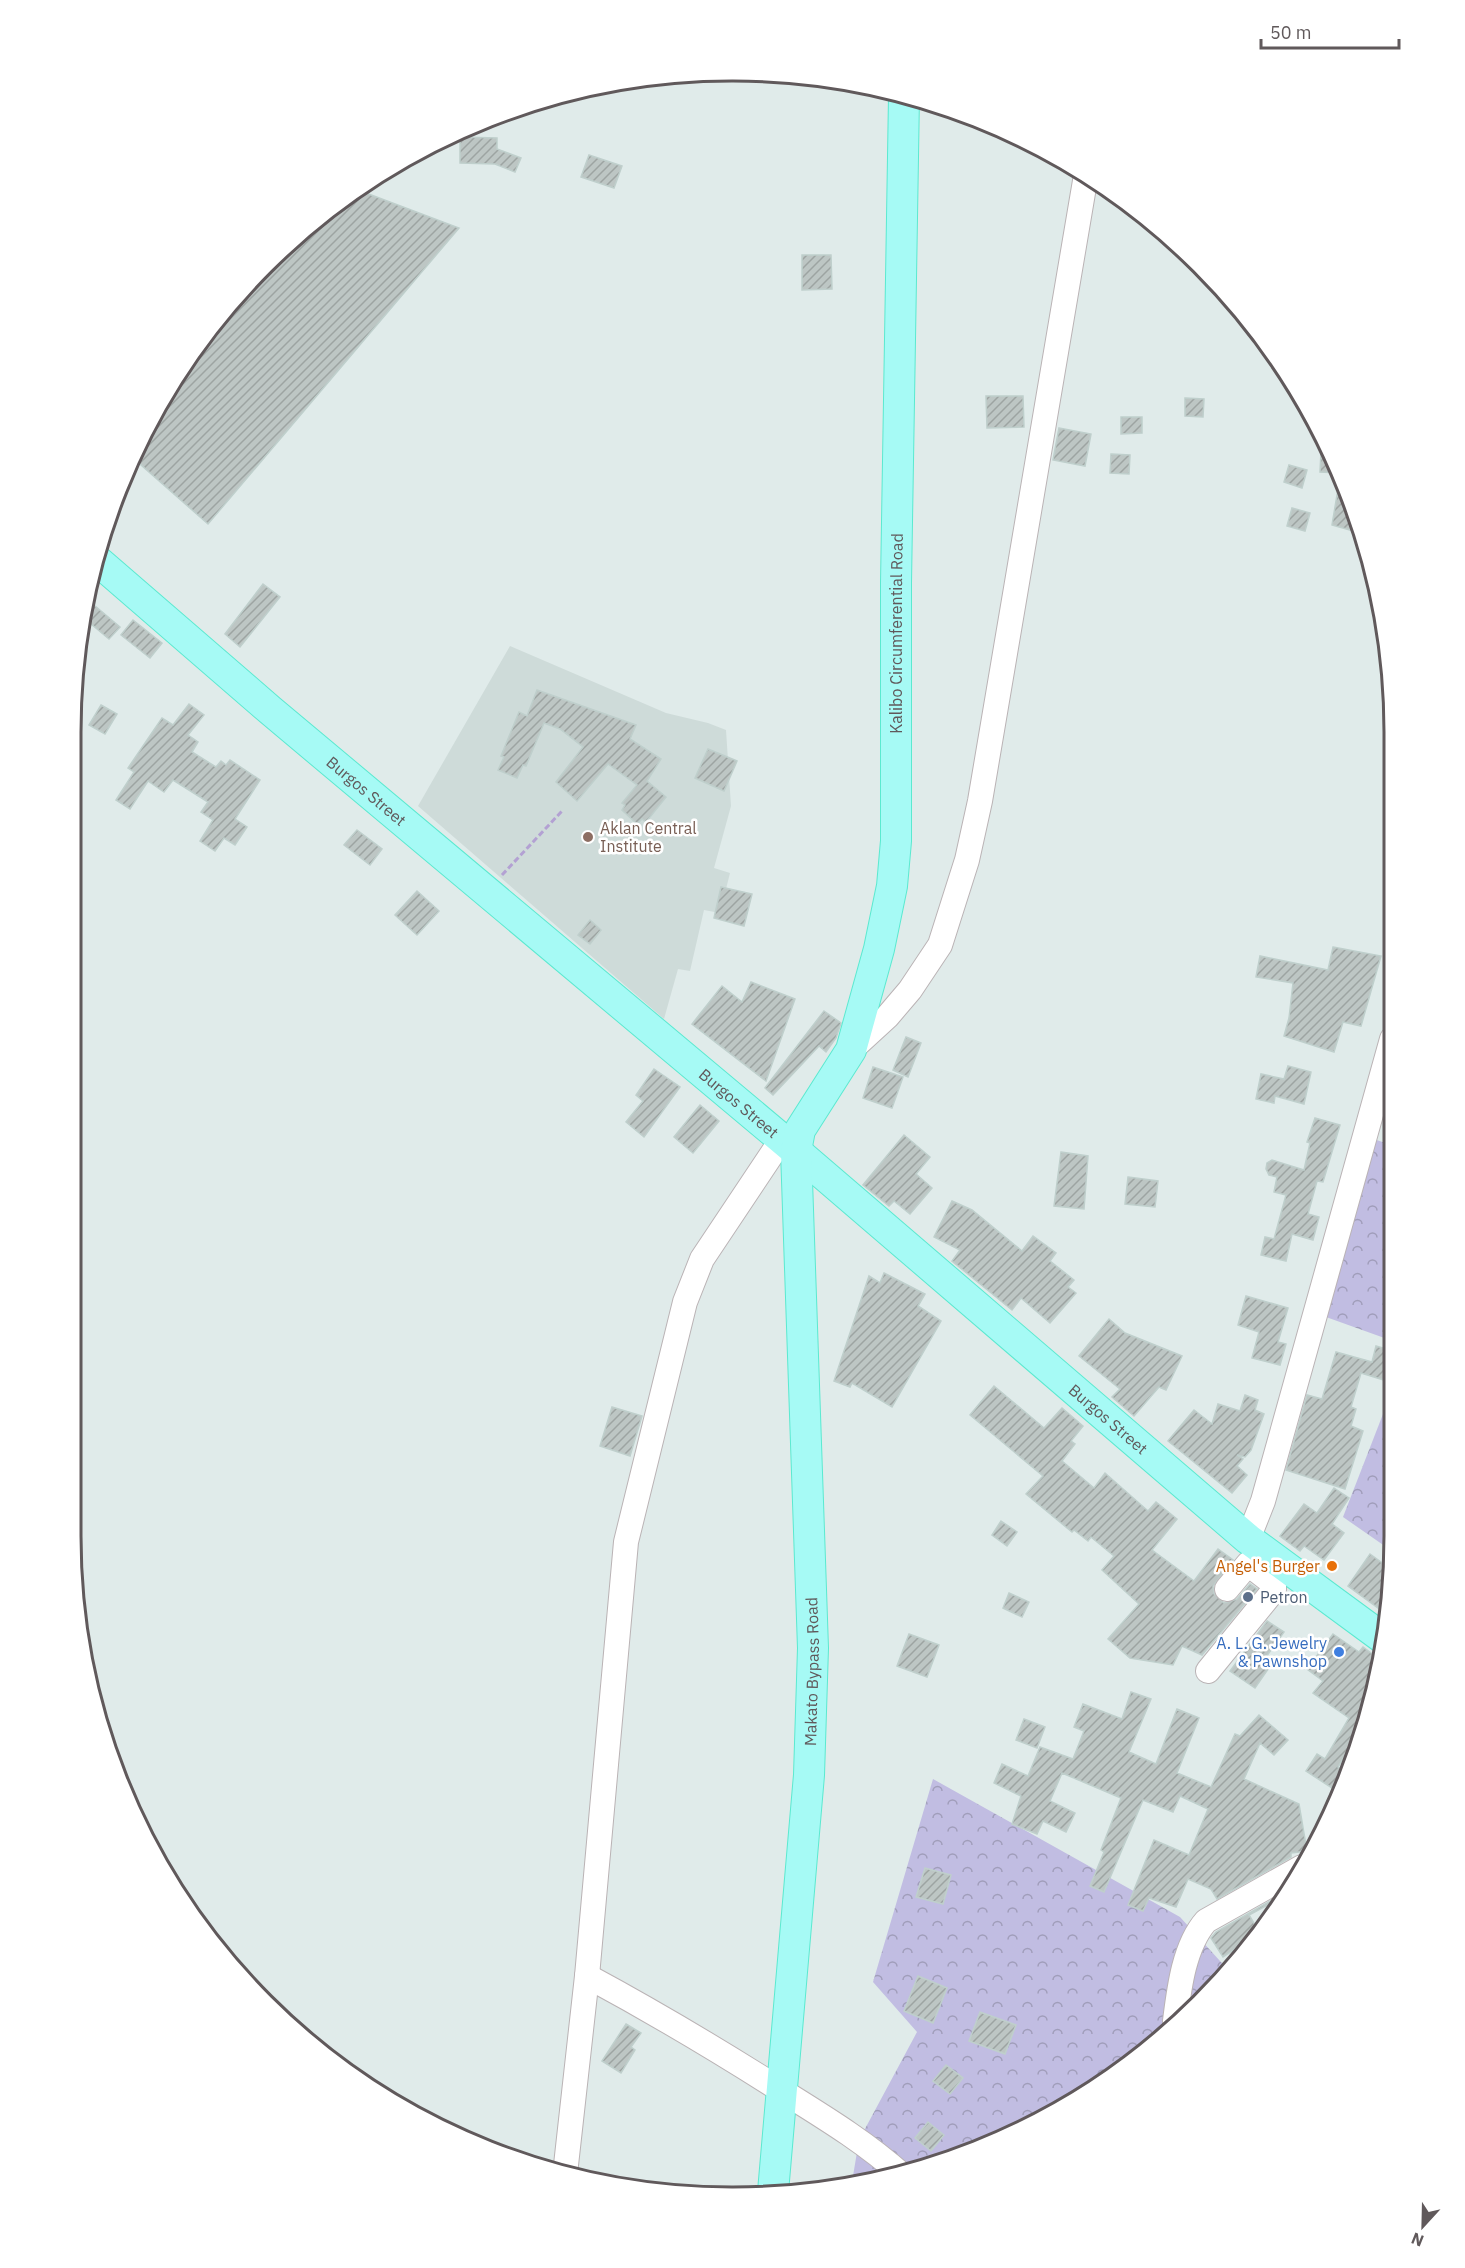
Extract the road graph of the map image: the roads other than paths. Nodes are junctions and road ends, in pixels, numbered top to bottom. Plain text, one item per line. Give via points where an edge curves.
1 (904, 104) edge
2 (1084, 185) edge
3 (103, 565) edge
4 (850, 1050) junction
5 (1384, 1068) edge
6 (789, 1145) junction
7 (1259, 1555) junction
8 (1227, 1589) dead end
9 (1376, 1634) edge
10 (1208, 1671) dead end
11 (1288, 1875) edge
12 (587, 1976) junction
13 (1177, 2011) edge
14 (781, 2090) junction
15 (565, 2165) edge
16 (893, 2167) edge
17 (773, 2186) edge

1 - 4 main road, Kalibo Circumferential Road via 896,841 887,917
2 - 4 street via 967,860 940,945 887,1017
3 - 6 main road, Burgos Street
4 - 6 main road, Kalibo Circumferential Road
5 - 7 street via 1263,1501
6 - 7 main road, Burgos Street
6 - 12 street via 702,1259 685,1302 626,1542
6 - 14 main road, Makato Bypass Road via 813,1648 809,1775
7 - 8 street
7 - 9 main road, Burgos Street
7 - 10 street via 1274,1590
11 - 13 street via 1206,1921 1185,1971
12 - 14 street via 674,2023
12 - 15 street
14 - 16 street
14 - 17 main road, Makato Bypass Road

